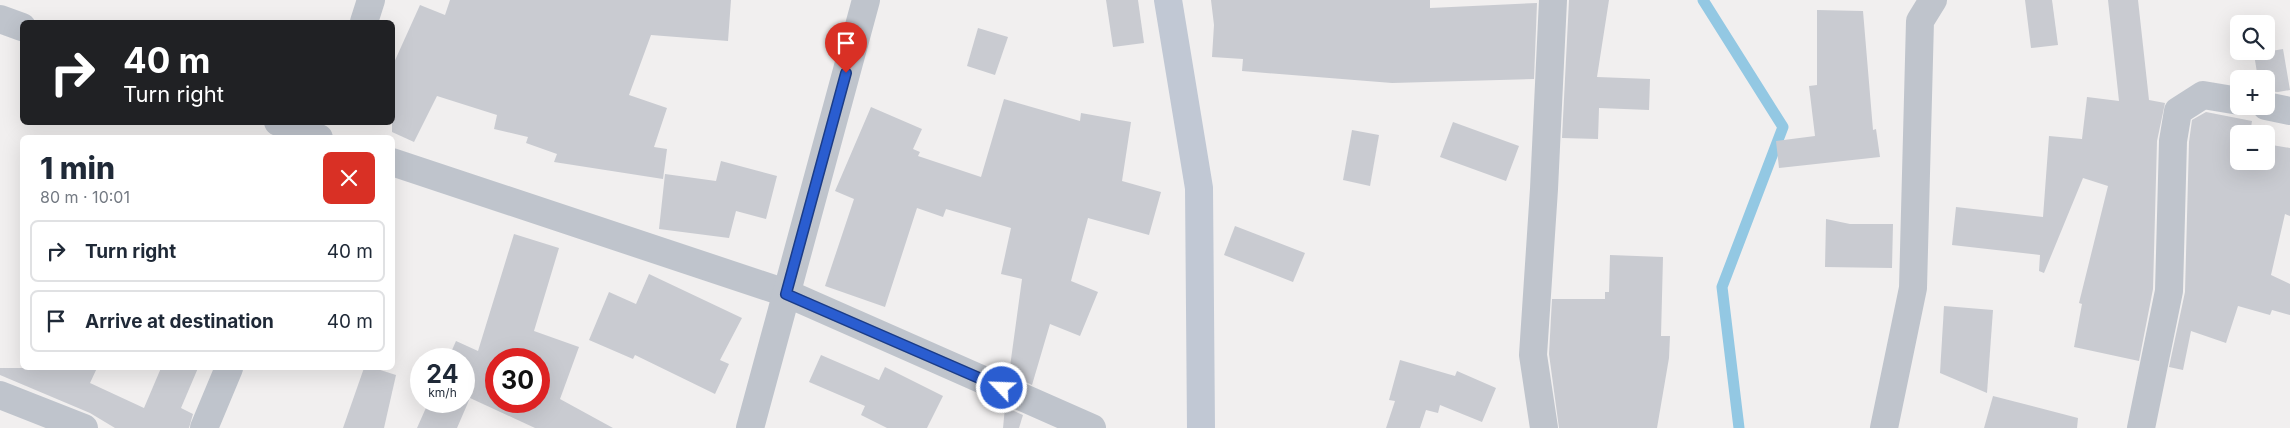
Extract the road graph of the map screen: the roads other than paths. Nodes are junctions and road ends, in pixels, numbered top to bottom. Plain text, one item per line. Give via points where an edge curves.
1 (371, 0) edge
2 (866, 0) edge
3 (1168, 0) edge
4 (1553, 0) edge
5 (1933, 0) edge
6 (0, 19) edge
7 (365, 20) edge
8 (20, 26) edge
9 (2230, 100) edge
10 (2275, 108) edge
11 (2290, 111) edge
12 (286, 125) edge
13 (311, 135) edge
14 (395, 163) edge
15 (786, 294) junction
16 (229, 370) edge
17 (0, 395) edge
18 (84, 428) edge
19 (204, 428) edge
20 (750, 428) edge
21 (1092, 428) edge
22 (1201, 428) edge
23 (1544, 428) edge
24 (1884, 428) edge
25 (2141, 428) edge

1 - 7 street
2 - 15 street
3 - 22 street via 1199,188
4 - 23 street via 1533,354
5 - 24 street via 1920,21 1913,288
6 - 8 street
9 - 25 street via 2203,95 2178,111 2173,141 2168,291
10 - 11 street
12 - 13 street
14 - 15 street
15 - 20 street
15 - 21 street
16 - 19 street
17 - 18 street

